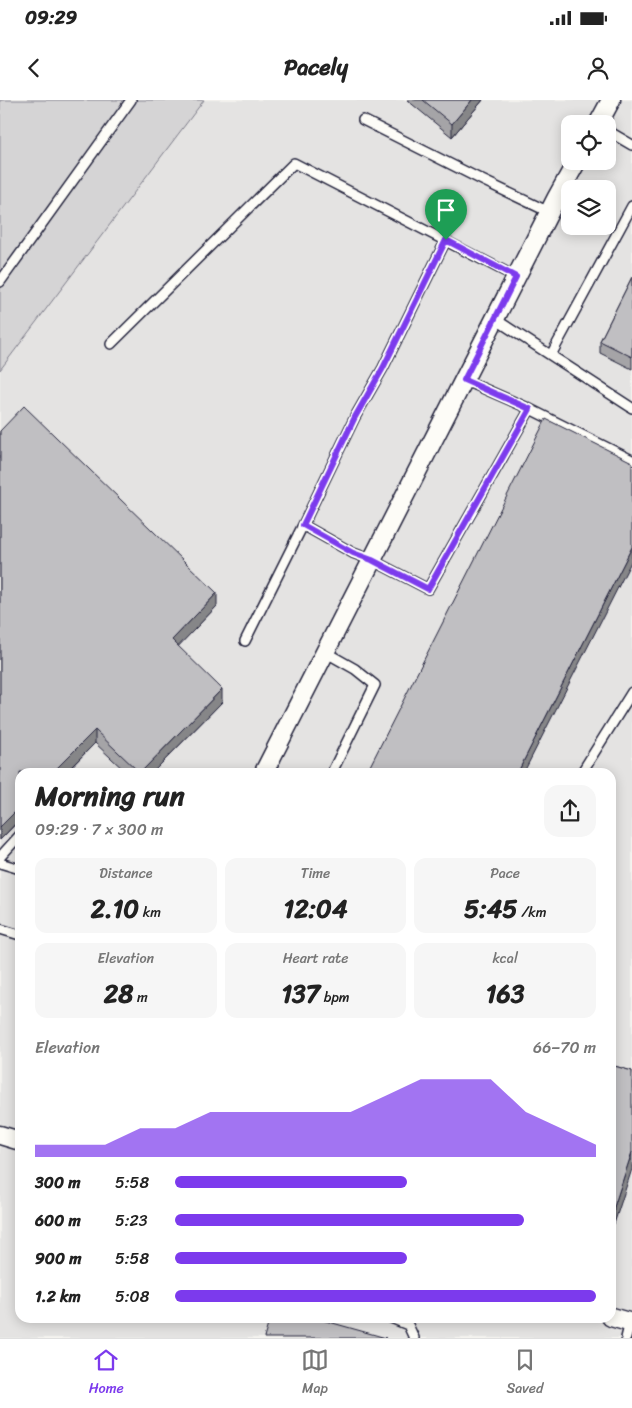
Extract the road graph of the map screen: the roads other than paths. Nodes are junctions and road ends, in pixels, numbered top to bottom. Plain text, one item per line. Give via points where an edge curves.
1 (131, 100) edge
2 (611, 100) edge
3 (603, 115) edge
4 (363, 120) dead end
5 (616, 136) edge
6 (632, 145) edge
7 (572, 170) edge
8 (632, 206) edge
9 (549, 212) junction
10 (446, 240) junction
11 (516, 277) junction
12 (0, 282) edge
13 (495, 318) junction
14 (111, 344) dead end
15 (552, 355) junction
16 (464, 380) junction
17 (632, 408) edge
18 (530, 409) junction
19 (632, 460) edge
20 (303, 525) junction
21 (372, 560) junction
22 (245, 641) dead end
23 (325, 652) junction
24 (632, 692) edge
25 (266, 768) edge
26 (334, 768) edge
27 (584, 768) edge
28 (15, 840) edge
29 (0, 857) edge
30 (0, 863) edge
31 (15, 868) edge
32 (0, 929) edge
33 (15, 934) edge
34 (0, 1135) edge
35 (15, 1140) edge
36 (616, 1319) edge
37 (403, 1323) edge
38 (630, 1328) edge
39 (414, 1338) edge

1 - 12 lane
2 - 3 street
4 - 9 lane
5 - 6 lane
7 - 9 street
8 - 15 lane
9 - 11 street
10 - 11 lane
10 - 14 lane via 294,163
10 - 20 lane
11 - 13 street
13 - 15 lane
13 - 16 street
15 - 17 lane
16 - 18 lane
16 - 21 street
18 - 19 lane
18 - 21 lane via 428,589
20 - 21 lane
20 - 22 lane
21 - 23 street
23 - 25 street
23 - 26 lane via 375,685
24 - 27 lane
28 - 29 lane
30 - 31 lane
32 - 33 lane
34 - 35 street
36 - 38 street
37 - 39 lane via 408,1325

